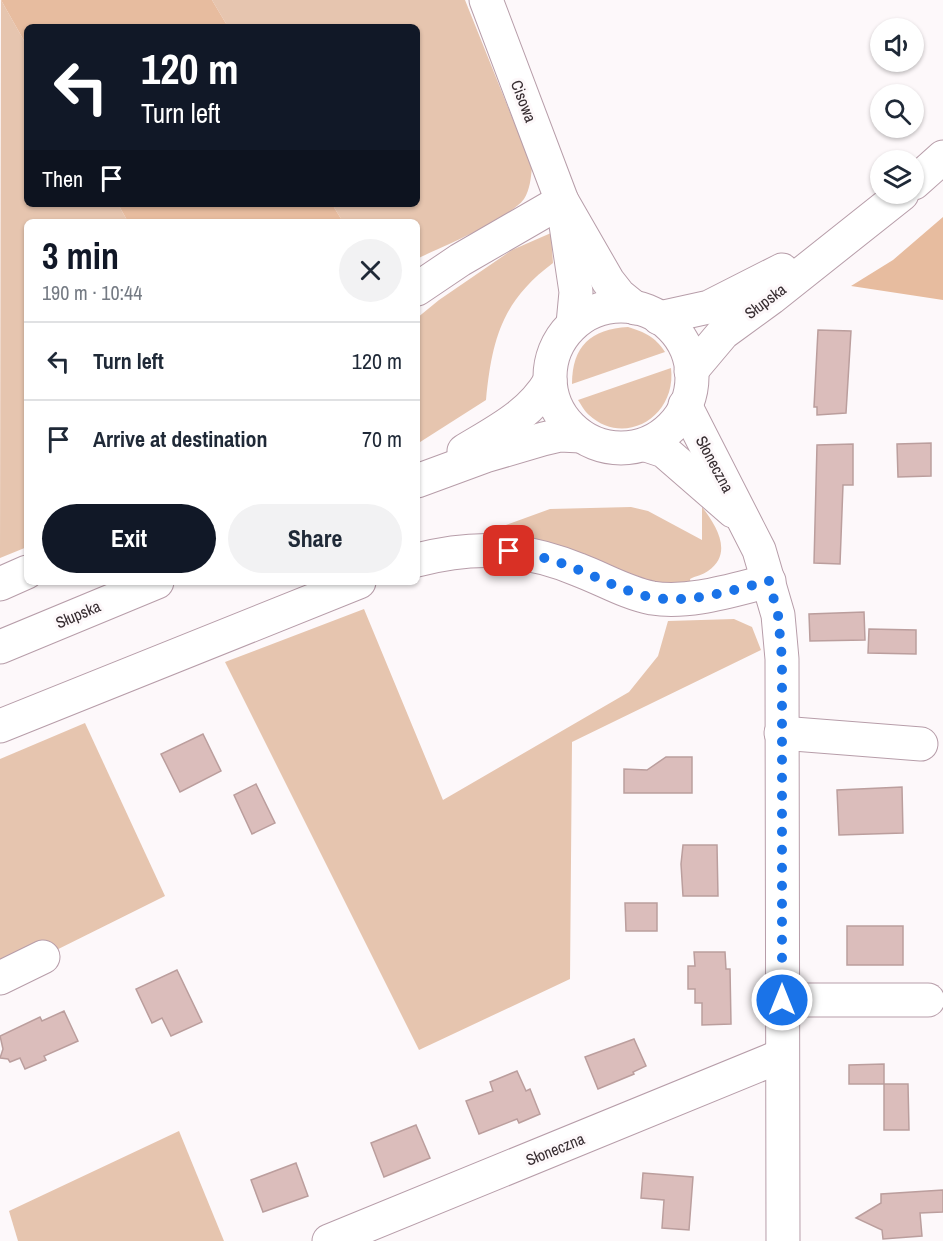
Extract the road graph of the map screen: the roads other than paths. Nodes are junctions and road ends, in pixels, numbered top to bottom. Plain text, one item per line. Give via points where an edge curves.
1 (486, 0) edge
2 (943, 158) edge
3 (924, 174) edge
4 (562, 201) junction
5 (889, 204) edge
6 (845, 238) junction
7 (420, 287) edge
8 (647, 313) junction
9 (573, 324) junction
10 (691, 371) junction
11 (550, 381) junction
12 (685, 405) junction
13 (581, 436) junction
14 (646, 445) junction
15 (420, 478) edge
16 (420, 479) edge
17 (746, 522) junction
18 (420, 559) edge
19 (24, 573) edge
20 (769, 581) junction
21 (0, 584) edge
22 (150, 585) edge
23 (351, 585) edge
24 (0, 647) edge
25 (0, 726) edge
26 (781, 733) junction
27 (921, 744) dead end
28 (43, 957) dead end
29 (0, 978) edge
30 (782, 1000) junction
31 (928, 1000) dead end
32 (781, 1056) junction
33 (329, 1241) edge
34 (783, 1241) edge

1 - 4 street, Cisowa
2 - 3 street
4 - 7 street
4 - 8 street, Cisowa via 608,281 619,295
4 - 9 street, Cisowa via 576,292
5 - 6 street, Słupska
6 - 8 street, Słupska via 709,307
6 - 10 street, Słupska via 723,333
8 - 9 street via 600,309
8 - 10 street via 674,329 683,343
9 - 11 street via 557,347
10 - 12 street
11 - 13 street via 559,414
11 - 15 street via 539,399 515,420
12 - 14 street via 671,429
12 - 17 street, Słoneczna
13 - 14 street via 608,446
13 - 16 street via 543,439
14 - 17 street, Słoneczna via 677,461
17 - 20 street, Słoneczna
18 - 20 street via 486,550 524,552 651,598 701,596
19 - 21 street
20 - 26 street, Słoneczna via 778,615 782,659
22 - 24 street, Słupska
23 - 25 street
26 - 27 street
26 - 30 street, Słoneczna
28 - 29 street
30 - 31 street
30 - 32 street, Słoneczna
32 - 33 street, Słoneczna
32 - 34 street, Słoneczna

